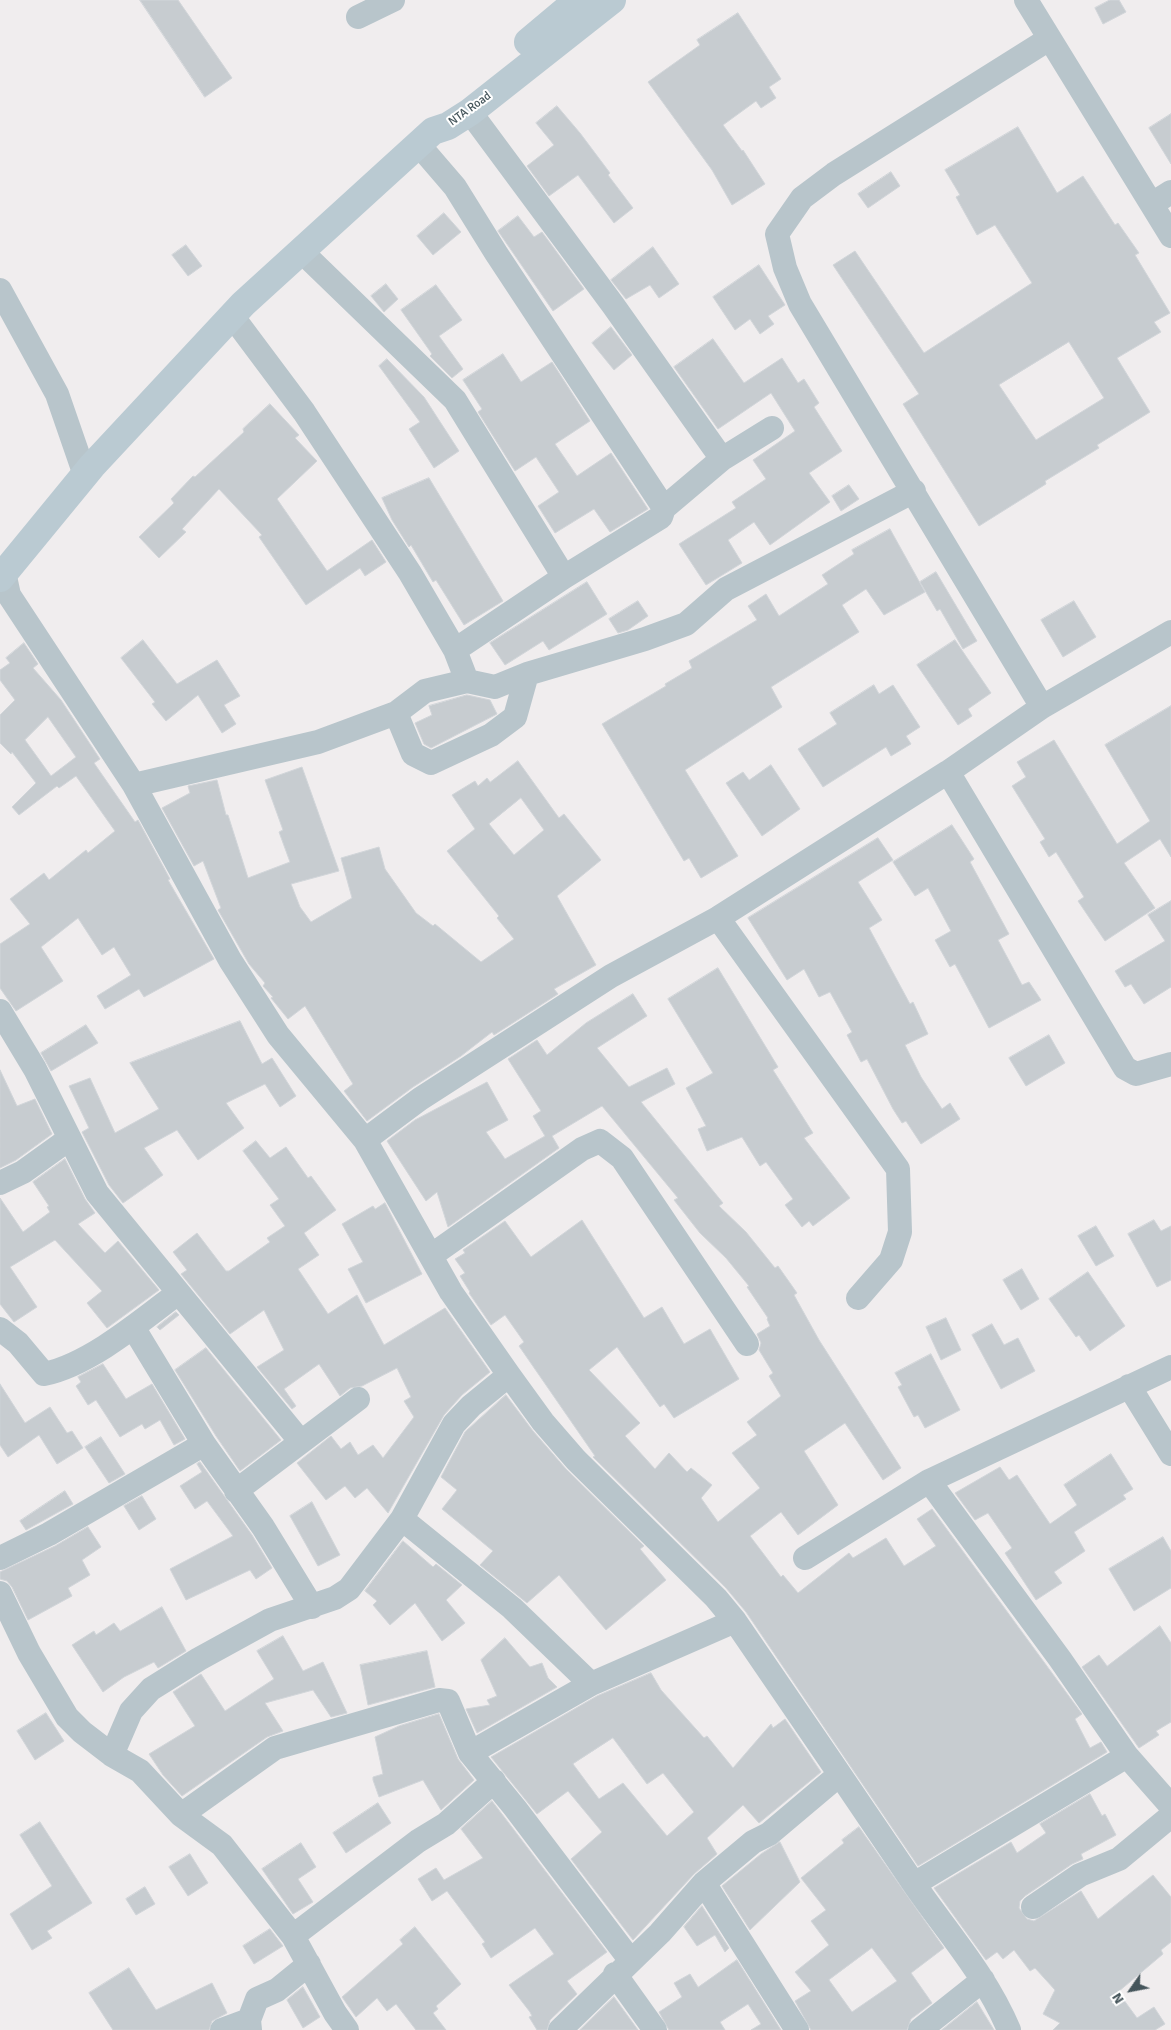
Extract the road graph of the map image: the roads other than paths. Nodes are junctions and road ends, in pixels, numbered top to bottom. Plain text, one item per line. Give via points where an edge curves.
1 (393, 0) edge
2 (578, 0) edge
3 (612, 0) edge
4 (1026, 0) edge
5 (358, 17) dead end
6 (1049, 39) junction
7 (470, 112) junction
8 (426, 138) junction
9 (1161, 198) edge
10 (1171, 236) edge
11 (301, 251) junction
12 (0, 290) edge
13 (233, 317) junction
14 (772, 428) dead end
15 (722, 459) junction
16 (84, 475) junction
17 (914, 491) junction
18 (664, 508) junction
19 (2, 575) edge
20 (564, 577) junction
21 (1171, 632) edge
22 (455, 650) junction
23 (527, 674) junction
24 (467, 681) junction
25 (1042, 707) junction
26 (396, 713) junction
27 (948, 772) junction
28 (134, 785) junction
29 (718, 918) junction
30 (4, 1027) edge
31 (1171, 1064) edge
32 (69, 1139) junction
33 (365, 1140) junction
34 (0, 1183) edge
35 (432, 1255) junction
36 (178, 1293) junction
37 (858, 1298) dead end
38 (133, 1327) junction
39 (0, 1329) edge
40 (747, 1344) dead end
41 (1171, 1367) edge
42 (509, 1375) junction
43 (1129, 1386) junction
44 (358, 1399) dead end
45 (301, 1442) junction
46 (204, 1444) junction
47 (1171, 1454) edge
48 (929, 1481) junction
49 (236, 1491) junction
50 (402, 1520) junction
51 (0, 1558) edge
52 (806, 1558) dead end
53 (0, 1593) edge
54 (312, 1607) junction
55 (735, 1621) junction
56 (591, 1684) junction
57 (470, 1753) junction
58 (112, 1755) junction
59 (1127, 1756) junction
60 (839, 1775) junction
61 (494, 1782) junction
62 (1171, 1806) edge
63 (181, 1815) junction
64 (1171, 1816) edge
65 (704, 1883) junction
66 (914, 1884) junction
67 (1033, 1907) dead end
68 (293, 1936) junction
69 (309, 1964) junction
70 (623, 1967) junction
71 (983, 1980) junction
72 (250, 2025) edge
73 (222, 2030) edge
74 (347, 2030) edge
75 (560, 2030) edge
76 (655, 2030) edge
77 (797, 2030) edge
78 (920, 2030) edge
79 (1009, 2030) edge

1 - 5 street
2 - 8 main road, NTA Road via 438,117
3 - 7 main road, NTA Road
4 - 6 street
6 - 9 street
6 - 17 street via 834,174 802,198 777,234 785,268 800,304
7 - 8 main road, NTA Road
7 - 15 street
8 - 11 main road
8 - 18 street via 496,253
9 - 10 street
11 - 13 main road
11 - 20 street via 455,400
12 - 16 street via 57,394
13 - 16 main road
13 - 22 street via 304,412 410,573
14 - 15 street
15 - 18 street
16 - 19 main road
17 - 23 street via 726,589 686,624
17 - 25 street
18 - 20 street via 661,517
19 - 28 street via 9,595
20 - 22 street
21 - 25 street
22 - 24 street
23 - 24 street via 495,687
23 - 26 street via 516,717 491,735 431,763 413,754
24 - 26 street via 424,691
25 - 27 street
26 - 28 street via 318,742
27 - 29 street
27 - 31 street via 1125,1068 1136,1074
28 - 33 street via 230,960 278,1035
29 - 33 street via 611,976 420,1099
29 - 37 street via 898,1169 900,1232 891,1260
30 - 32 street
32 - 34 street via 23,1172
32 - 36 street via 97,1192
33 - 35 street
35 - 40 street via 582,1149 600,1141 622,1158
35 - 42 street via 450,1292
36 - 38 street
36 - 45 street
38 - 39 street via 74,1365 44,1374 18,1342
38 - 46 street
41 - 43 street
42 - 50 street via 454,1424
42 - 55 street via 576,1460 710,1592
43 - 47 street
43 - 48 street
44 - 45 street
45 - 49 street
46 - 49 street
46 - 51 street via 50,1534
48 - 52 street
48 - 59 street
49 - 54 street via 263,1527
50 - 54 street via 349,1589
50 - 56 street via 512,1608
53 - 58 street via 29,1653 67,1716
54 - 58 street via 270,1620 151,1689 131,1711
55 - 56 street
55 - 60 street
56 - 57 street
57 - 61 street
57 - 63 street via 448,1701 439,1700 274,1748
58 - 63 street via 140,1771
59 - 62 street
59 - 66 street
60 - 65 street
60 - 66 street via 885,1837
61 - 68 street via 446,1824
61 - 70 street
63 - 68 street via 222,1845
64 - 67 street via 1119,1859 1080,1875
65 - 70 street
65 - 77 street
66 - 71 street
68 - 69 street
69 - 72 street via 277,1990 257,1999
69 - 74 street
70 - 75 street
70 - 76 street
71 - 78 street
71 - 79 street
72 - 73 street

